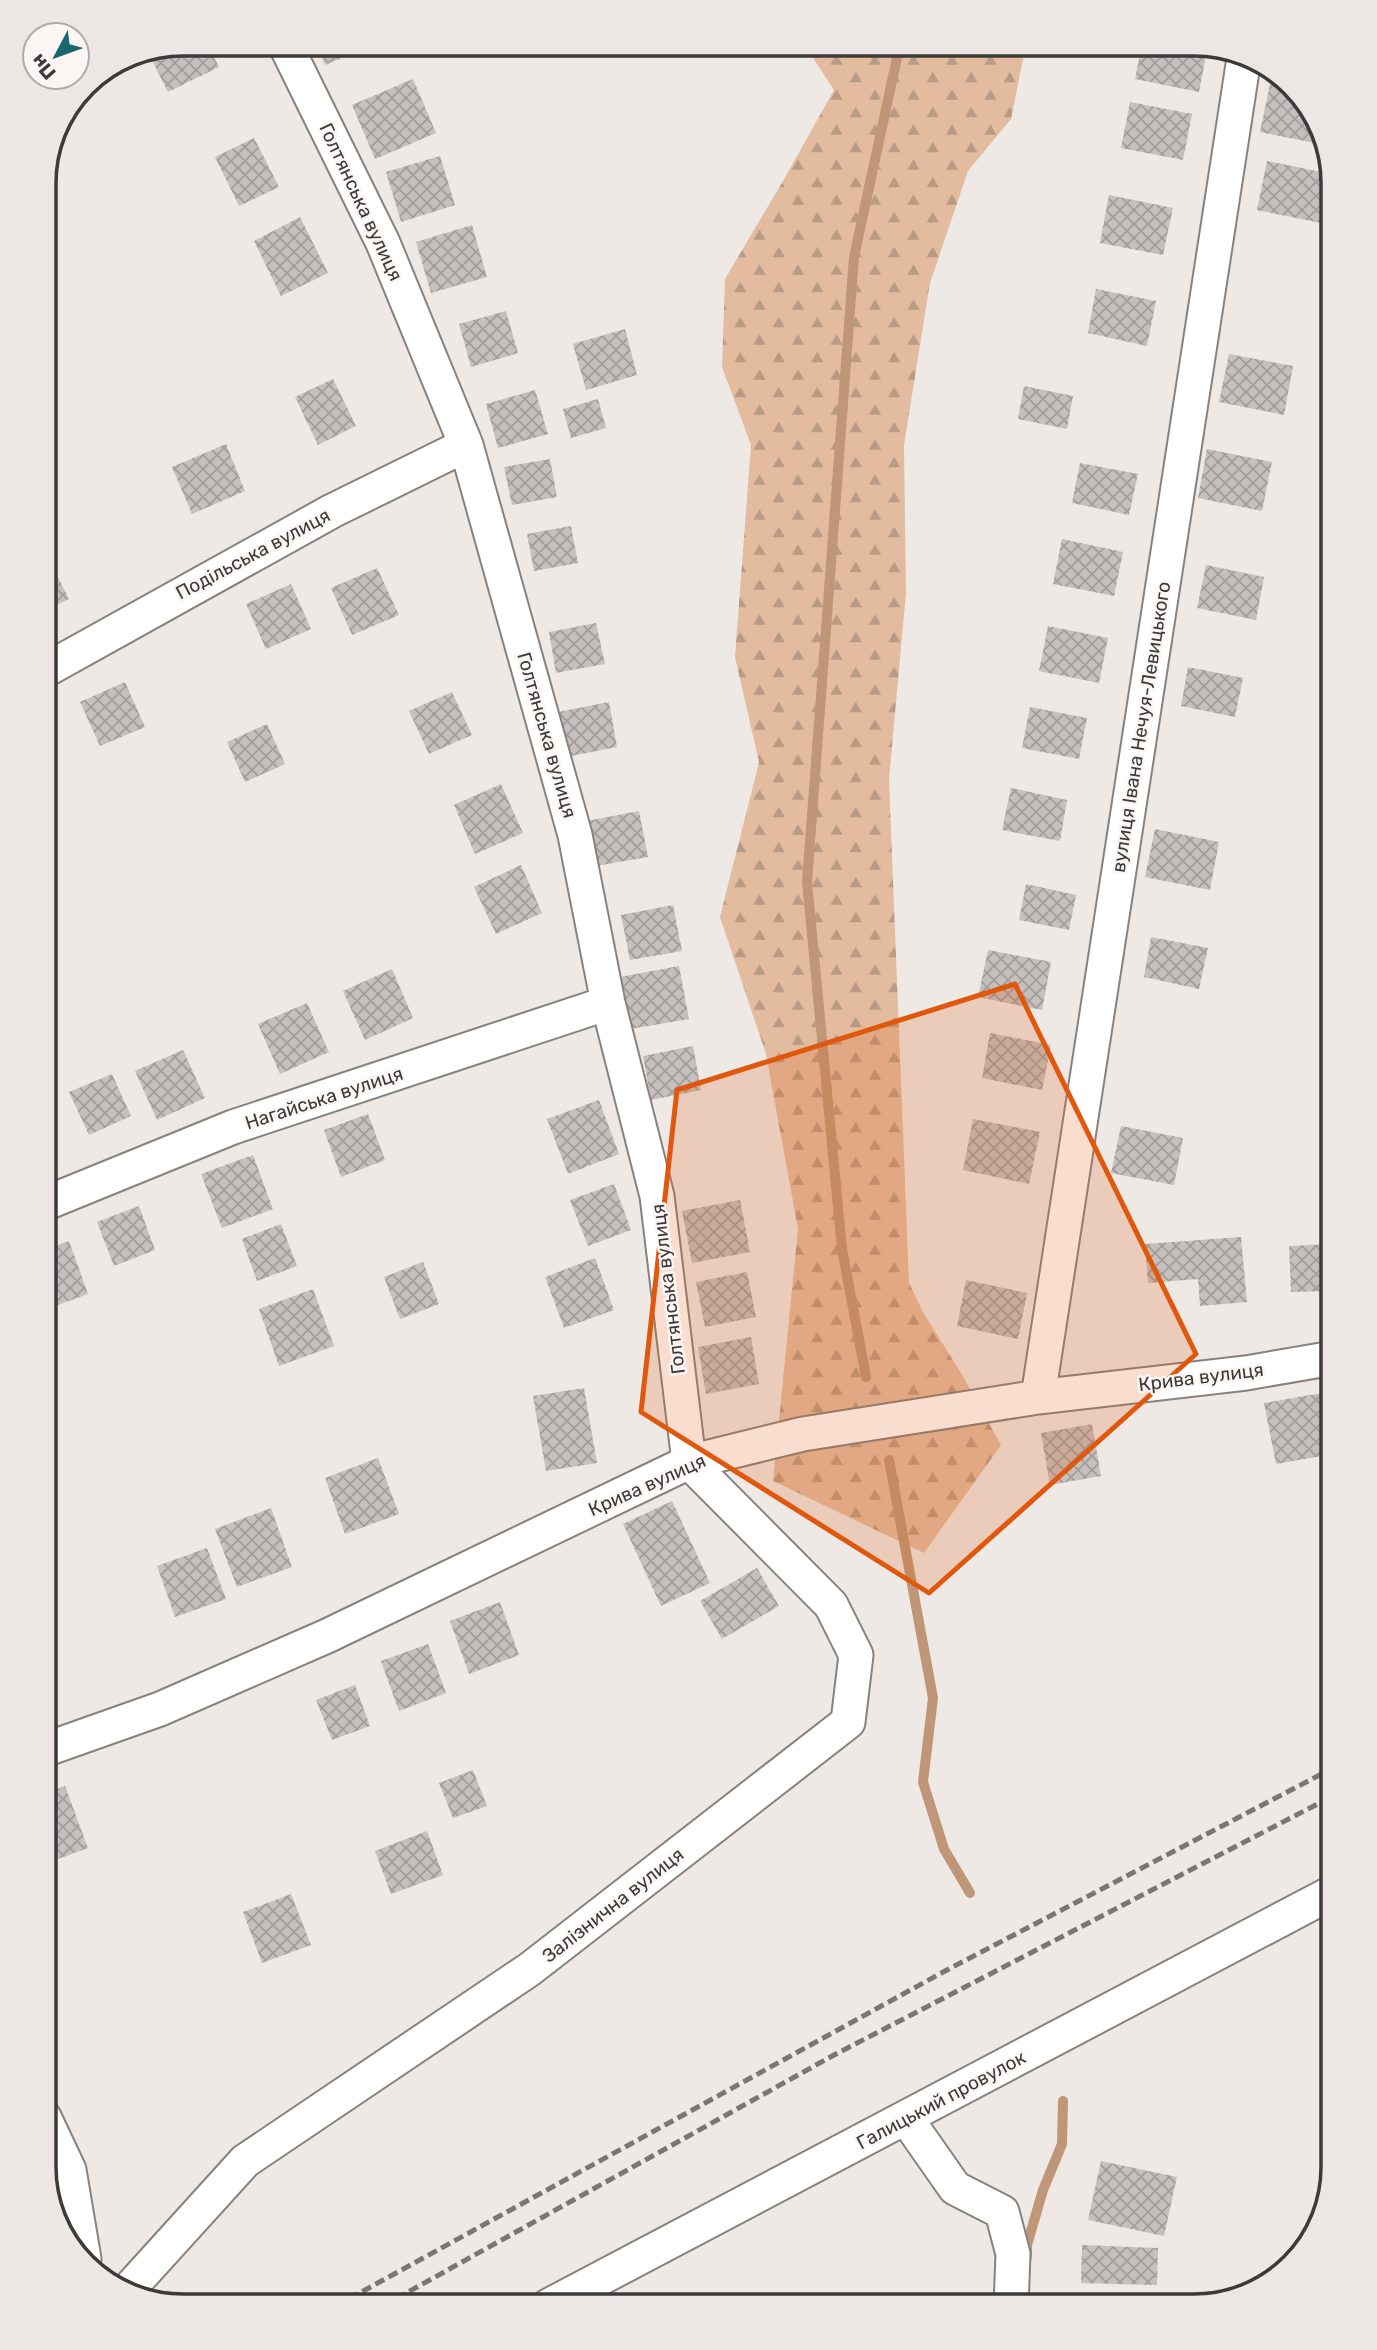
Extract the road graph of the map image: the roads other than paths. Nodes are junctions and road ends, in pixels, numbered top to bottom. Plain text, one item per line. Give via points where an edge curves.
1 (291, 56) edge
2 (1243, 66) edge
3 (466, 445) junction
4 (56, 664) edge
5 (608, 1003) junction
6 (56, 1200) edge
7 (1321, 1360) edge
8 (1038, 1397) junction
9 (689, 1462) junction
10 (56, 1746) edge
11 (1321, 1898) edge
12 (906, 2118) junction
13 (56, 2145) edge
14 (70, 2178) junction
15 (61, 2202) edge
16 (81, 2244) edge
17 (134, 2284) edge
18 (571, 2294) edge
19 (1011, 2294) edge

1 - 3 street, Голтянська вулиця via 383,243
2 - 8 street, вулиця Івана Нечуя-Левицького
3 - 4 street, Подільська вулиця via 332,511
3 - 5 street, Голтянська вулиця via 575,835
5 - 6 street, Нагайська вулиця via 233,1128
5 - 9 street, Голтянська вулиця via 657,1196
7 - 8 street, Крива вулиця
8 - 9 street, Крива вулиця via 803,1434
9 - 10 street, Крива вулиця via 327,1636 160,1709
9 - 17 street, Залізнична вулиця via 831,1605 856,1656 848,1722 530,1969 245,2161
11 - 12 street, Галицький провулок
12 - 18 street, Галицький провулок
12 - 19 street via 955,2188 1002,2212 1013,2254
13 - 14 street
14 - 15 street
14 - 16 street

